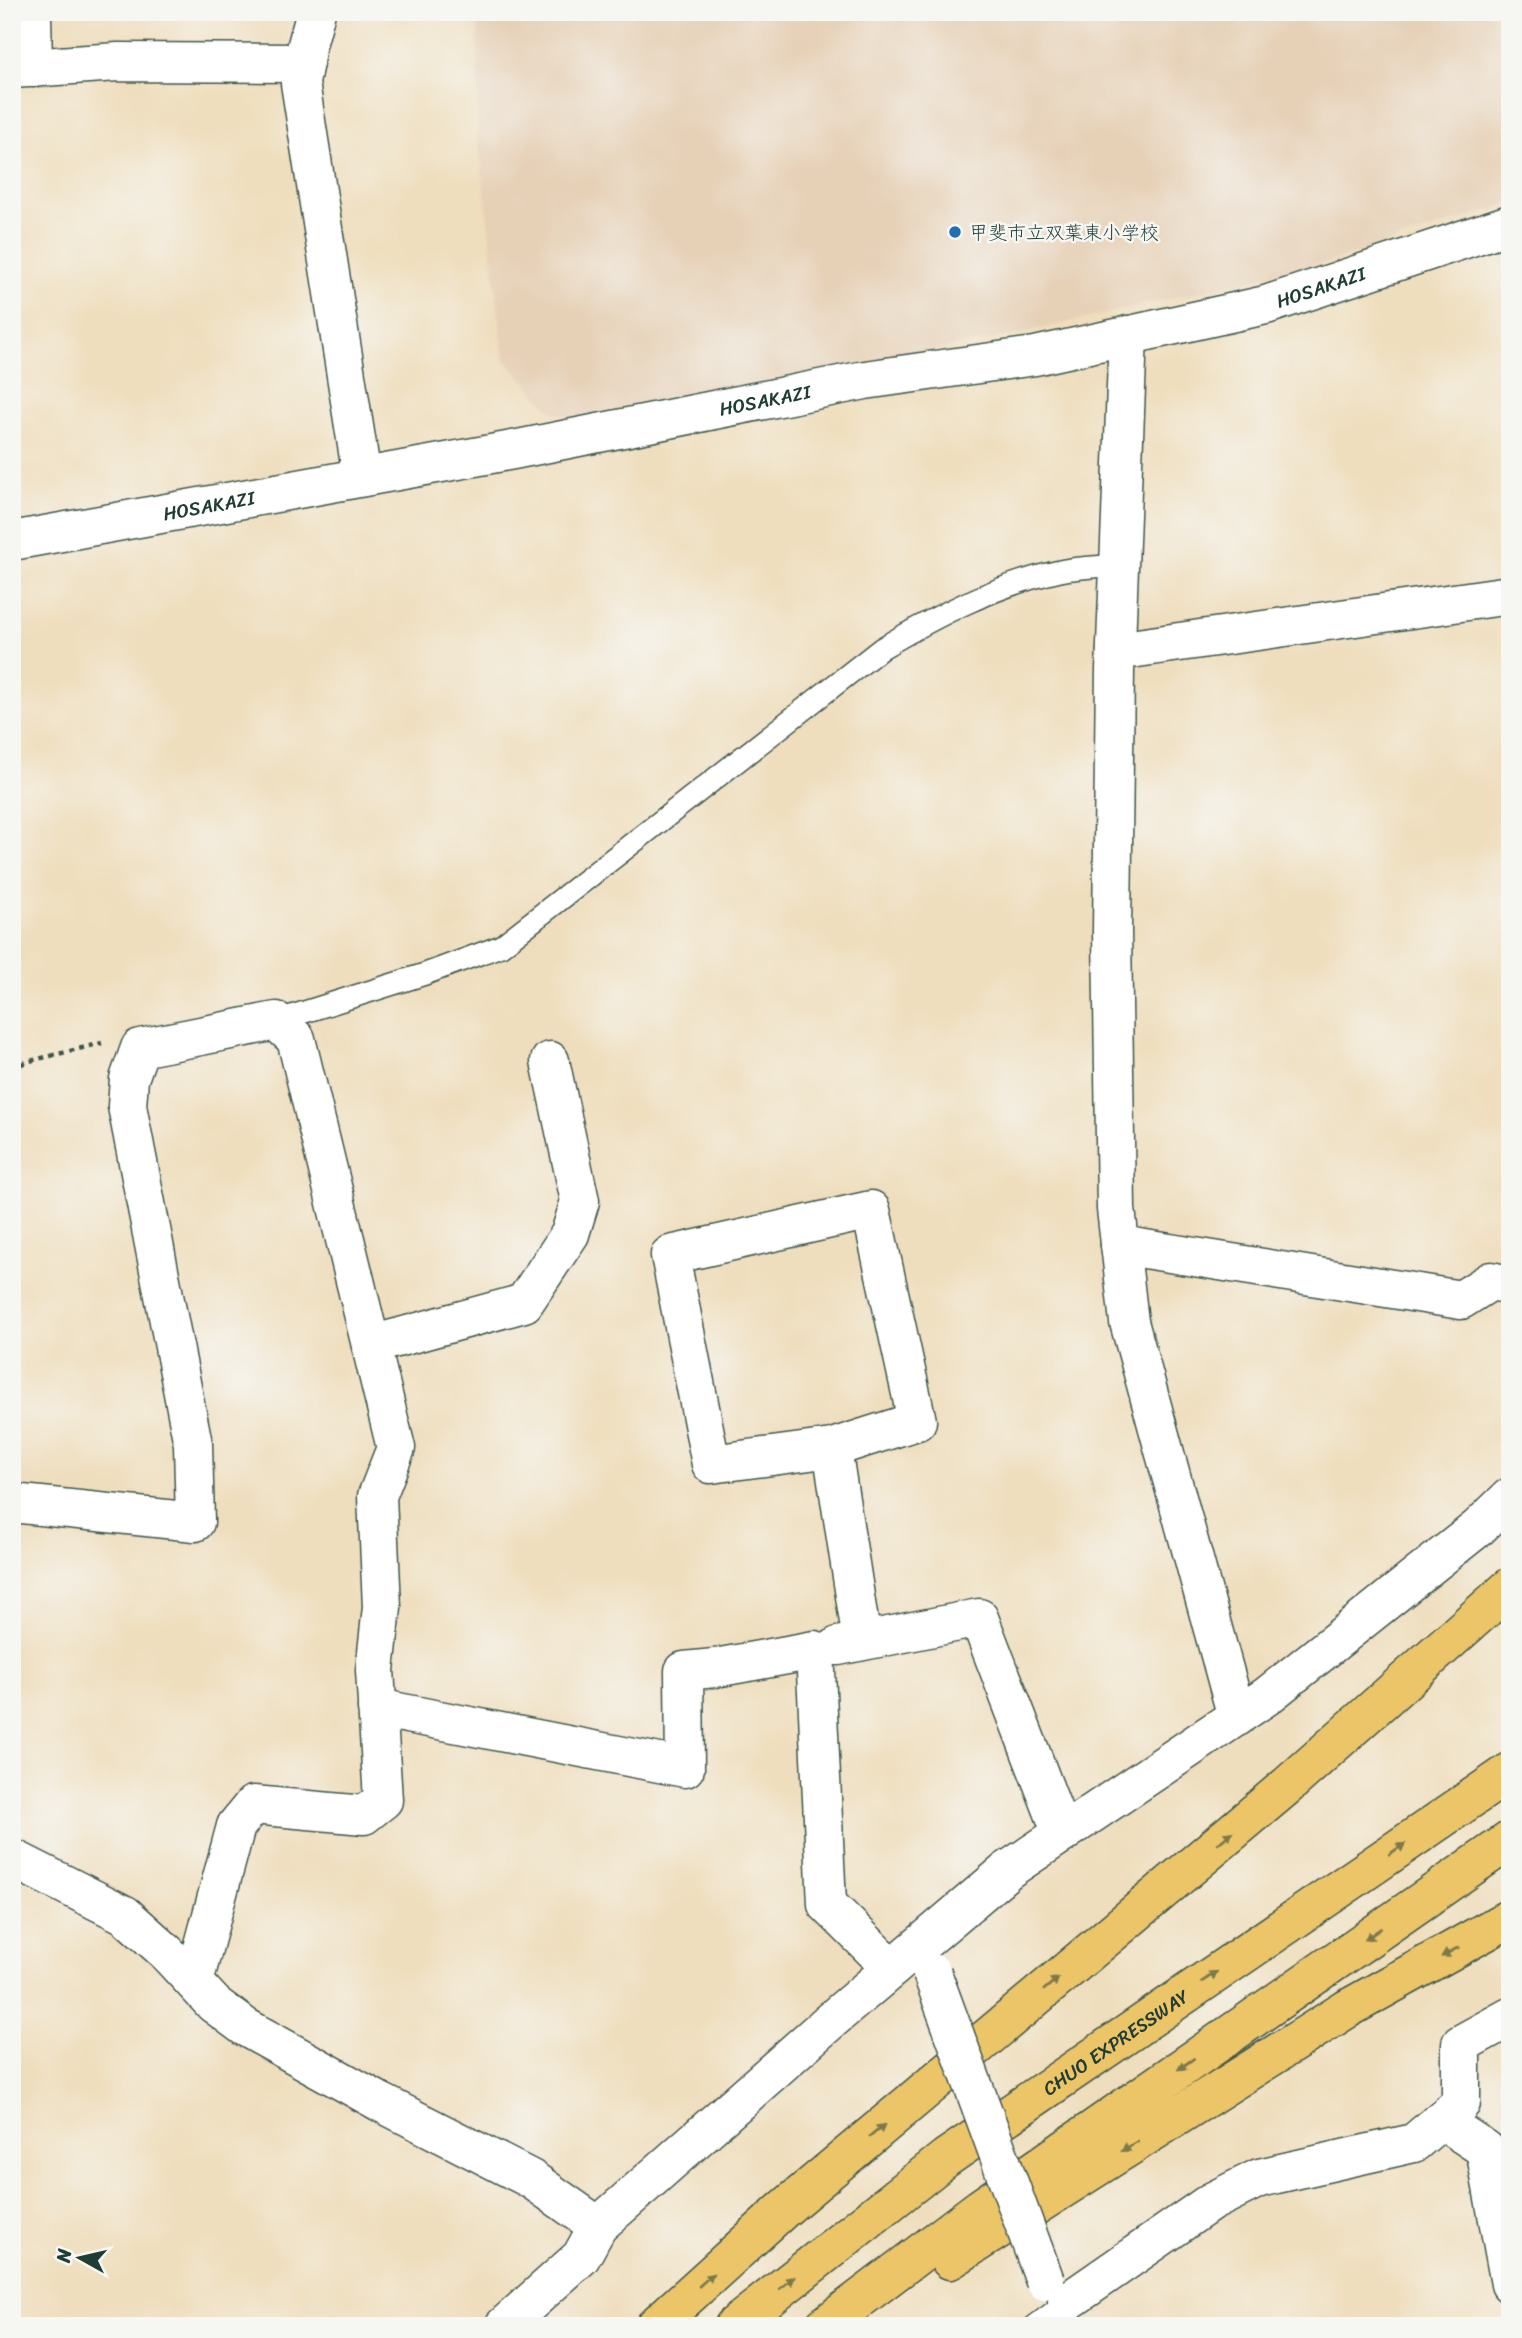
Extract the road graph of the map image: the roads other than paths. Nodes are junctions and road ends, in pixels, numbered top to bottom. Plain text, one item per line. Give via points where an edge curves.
1 (32, 12) edge
2 (316, 12) edge
3 (304, 63) junction
4 (23, 69) edge
5 (1510, 224) edge
6 (1128, 335) junction
7 (362, 477) junction
8 (12, 541) edge
9 (1119, 565) junction
10 (1510, 595) edge
11 (1116, 651) junction
12 (276, 1021) junction
13 (550, 1061) dead end
14 (1119, 1245) junction
15 (1510, 1285) edge
16 (371, 1345) junction
17 (832, 1448) junction
18 (1510, 1465) edge
19 (1504, 1502) edge
20 (12, 1503) edge
21 (1510, 1587) edge
22 (862, 1641) junction
23 (815, 1650) junction
24 (377, 1708) junction
25 (1237, 1717) junction
26 (1510, 1772) edge
27 (1062, 1834) junction
28 (1510, 1840) edge
29 (12, 1858) edge
30 (1510, 1918) edge
31 (927, 1958) junction
32 (892, 1968) junction
33 (194, 1982) junction
34 (1510, 2018) edge
35 (1441, 2120) junction
36 (598, 2226) junction
37 (1510, 2284) edge
38 (1058, 2303) edge
39 (504, 2326) edge
40 (655, 2326) edge
41 (734, 2326) edge
42 (824, 2326) edge
43 (845, 2326) edge
44 (1035, 2326) edge

1 - 4 street
2 - 3 street
3 - 4 street via 118,62
3 - 7 street via 300,83
5 - 6 street, HOSAKAZI via 1266,305
6 - 7 street, HOSAKAZI via 1035,356 865,380
6 - 9 street
7 - 8 street, HOSAKAZI
9 - 11 street
9 - 12 lane via 1061,570 996,590 941,614 882,648 501,946
10 - 11 street
11 - 14 street via 1112,931
12 - 16 street via 296,1040
12 - 20 street via 140,1048 129,1079 127,1106 193,1444 195,1522
13 - 16 street via 580,1201 570,1234 524,1303
14 - 15 street via 1461,1300 1491,1281
14 - 25 street via 1129,1322
16 - 24 street via 396,1448 377,1496 382,1607 375,1670
17 - 17 street via 710,1464 670,1255 871,1210 917,1421
17 - 22 street
18 - 19 street
19 - 25 street via 1469,1535
40 -> 21 highway via 785,2208 1288,1785
22 - 23 street
22 - 27 street via 979,1618
23 - 24 street via 684,1671 685,1768
23 - 32 street via 827,1904
24 - 33 street via 383,1800 365,1815 253,1805 236,1826
25 - 27 street
41 -> 26 highway, CHUO EXPRESSWAY via 946,2158
27 - 31 street via 1008,1870
28 -> 42 highway via 980,2208
29 - 33 street via 125,1915
30 -> 43 highway via 1347,2010
31 - 32 street
31 - 38 street, bridge
32 - 36 street
33 - 36 street via 245,2027 531,2179
34 - 35 street via 1461,2044 1461,2103
35 - 37 street via 1485,2148
35 - 38 street via 1414,2143 1259,2178 1212,2202
36 - 39 street via 580,2257
38 - 44 lane

